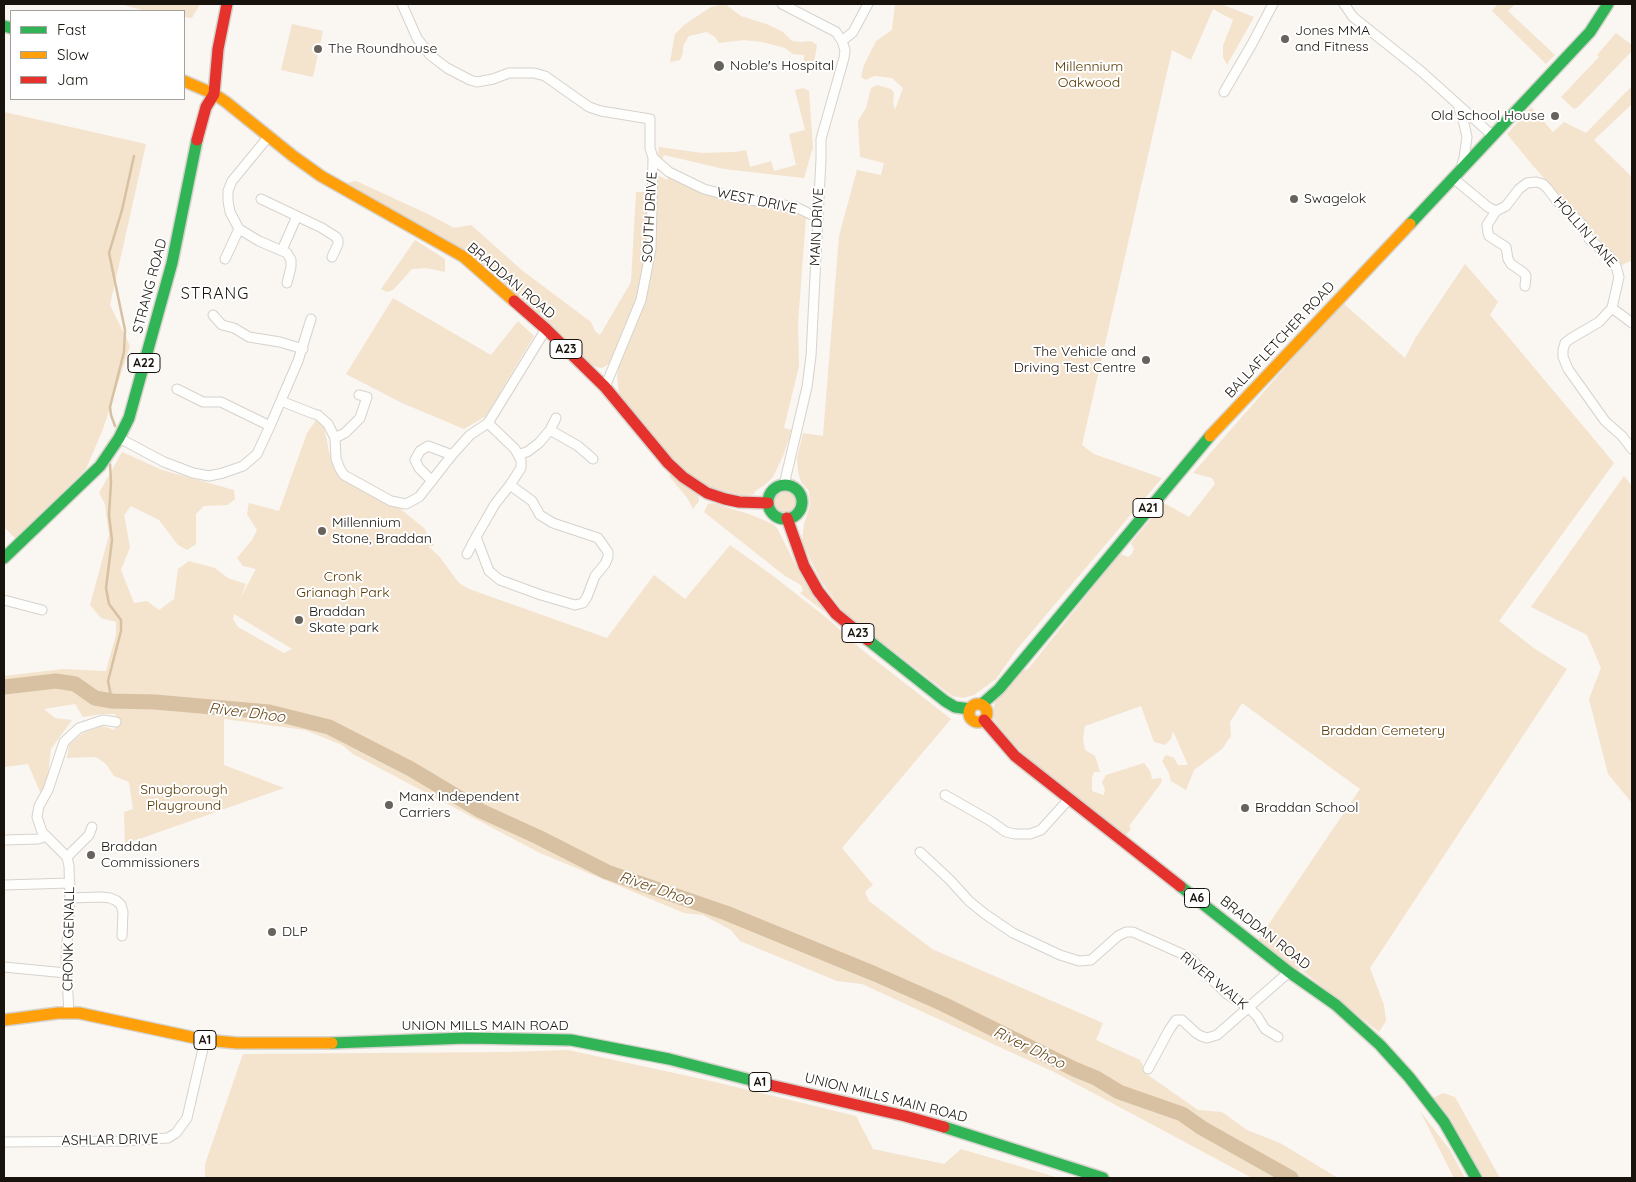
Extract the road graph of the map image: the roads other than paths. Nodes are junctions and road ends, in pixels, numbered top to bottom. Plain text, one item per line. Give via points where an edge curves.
1 (227, 4) edge
2 (402, 4) edge
3 (782, 4) edge
4 (868, 4) edge
5 (1273, 4) edge
6 (1344, 4) edge
7 (1608, 4) edge
8 (842, 41) junction
9 (185, 81) edge
10 (1224, 92) dead end
11 (214, 94) junction
12 (1454, 102) junction
13 (269, 136) junction
14 (1493, 136) junction
15 (652, 158) junction
16 (1455, 176) junction
17 (262, 199) dead end
18 (1496, 211) junction
19 (297, 216) junction
20 (818, 218) junction
21 (239, 229) junction
22 (282, 250) junction
23 (332, 257) dead end
24 (225, 258) dead end
25 (287, 283) dead end
26 (1525, 286) dead end
27 (1612, 308) junction
28 (213, 315) dead end
29 (312, 319) dead end
30 (1632, 323) edge
31 (546, 329) junction
32 (303, 349) junction
33 (605, 387) junction
34 (177, 389) dead end
35 (359, 394) dead end
36 (281, 401) junction
37 (556, 418) dead end
38 (488, 422) junction
39 (270, 426) junction
40 (550, 430) junction
41 (119, 438) junction
42 (334, 438) junction
43 (1632, 450) edge
44 (519, 454) junction
45 (452, 455) junction
46 (593, 459) dead end
47 (432, 481) junction
48 (510, 484) junction
49 (784, 485) junction
50 (768, 502) junction
51 (787, 518) junction
52 (476, 537) junction
53 (467, 554) dead end
54 (4, 558) edge
55 (4, 600) edge
56 (42, 610) dead end
57 (982, 704) junction
58 (970, 709) junction
59 (984, 720) junction
60 (116, 722) dead end
61 (945, 795) dead end
62 (1068, 799) junction
63 (92, 827) dead end
64 (46, 836) junction
65 (4, 840) edge
66 (920, 852) dead end
67 (68, 861) junction
68 (70, 883) junction
69 (4, 885) edge
70 (70, 898) junction
71 (122, 936) dead end
72 (4, 967) edge
73 (1289, 972) junction
74 (66, 973) junction
75 (1249, 1008) junction
76 (69, 1013) junction
77 (4, 1020) edge
78 (1278, 1037) dead end
79 (205, 1040) junction
80 (1148, 1069) dead end
81 (4, 1142) edge
82 (1102, 1178) edge
83 (1476, 1178) edge

1 - 11 main road, A22
2 - 15 street via 417,38 430,54 470,80 477,82 509,73 534,72 601,112 650,119
3 - 8 street via 836,32
4 - 8 street via 853,32
5 - 10 street
6 - 12 street via 1353,17
7 - 14 main road, BALLAFLETCHER ROAD / A21 via 1590,32
8 - 20 street, MAIN DRIVE via 844,58 821,139
9 - 11 main road, A23
11 - 13 main road, BRADDAN ROAD / A23
11 - 41 main road, STRANG ROAD / A22 via 201,122 172,263 129,418
12 - 14 street
12 - 16 street via 1462,115 1467,137 1464,158
13 - 21 street via 232,181 228,191 230,212
13 - 31 main road, BRADDAN ROAD / A23 via 321,176 464,258
14 - 16 main road, BALLAFLETCHER ROAD / A21
15 - 20 street, WEST DRIVE via 669,172 704,189 796,207
15 - 33 street, SOUTH DRIVE via 651,249 641,300
16 - 18 street
16 - 57 main road, BALLAFLETCHER ROAD / A21 via 1200,445 999,689
17 - 19 street
18 - 26 street via 1487,225 1488,233 1506,247 1511,264 1526,276
18 - 27 street, HOLLIN LANE via 1513,200 1527,183 1536,182 1547,188 1557,202 1582,224 1589,240 1616,266 1619,277
19 - 22 street
19 - 23 street via 336,237 338,244
20 - 49 street, MAIN DRIVE via 811,356
21 - 22 street
21 - 24 street
22 - 25 street via 291,260
27 - 30 street
27 - 43 street via 1599,322 1565,343 1563,357 1605,421
28 - 32 street via 222,325 249,337
29 - 32 street
31 - 33 main road, BRADDAN ROAD / A23
31 - 38 street
32 - 36 street
33 - 50 main road, BRADDAN ROAD / A23 via 684,478 707,493 739,502
34 - 39 street via 203,402 221,402
35 - 42 street via 367,396 360,418 345,433
36 - 39 street
36 - 42 street via 316,415 328,424
37 - 40 street
38 - 44 street
38 - 45 street via 470,435
39 - 41 street via 256,454 243,466 209,476 164,462
40 - 44 street via 533,448
40 - 46 street
41 - 54 main road, STRANG ROAD / A22 via 83,484
42 - 47 street via 336,459 344,475 391,501 406,504 419,497
44 - 48 street via 521,468
45 - 47 street
45 - 47 street via 428,446 420,451 416,460 419,468
48 - 52 street
48 - 52 street via 532,502 540,515 553,523 598,538 604,544 608,557 595,576 587,598 575,605 500,580 489,571
49 - 50 main road via 774,489
49 - 51 main road via 794,488 801,497 797,513
50 - 51 main road via 777,516
51 - 58 main road, A23 via 804,566 836,614 945,701
52 - 53 street
55 - 56 street
57 - 58 main road via 975,704
57 - 59 main road via 987,712
58 - 59 main road via 969,715 973,720
59 - 62 main road, BRADDAN ROAD / A6 via 1015,756
60 - 64 street via 103,720 79,728 64,742 39,806 37,817
61 - 62 street via 1006,832 1015,834 1041,830
62 - 73 main road, BRADDAN ROAD / A6
63 - 67 street
64 - 65 street
64 - 67 street
66 - 75 street, RIVER WALK via 969,901 1013,933 1060,955 1079,961 1094,961 1118,936 1133,932 1189,957 1227,994
67 - 68 street, CRONK GENALL
68 - 69 street
68 - 70 street, CRONK GENALL
70 - 71 street via 102,897 117,901 123,912
70 - 74 street, CRONK GENALL
72 - 74 street
73 - 75 street
73 - 83 main road, BRADDAN ROAD / A6 via 1336,1005 1380,1045 1444,1122
74 - 76 street, CRONK GENALL
75 - 78 street, RIVER WALK via 1265,1029
75 - 80 street via 1212,1037 1196,1034 1182,1020 1176,1020
76 - 77 main road, UNION MILLS MAIN ROAD / A1
76 - 79 main road, UNION MILLS MAIN ROAD / A1
79 - 81 street, ASHLAR DRIVE via 187,1118 168,1138
79 - 82 main road, UNION MILLS MAIN ROAD / A1 via 272,1044 467,1038 598,1044 905,1116

